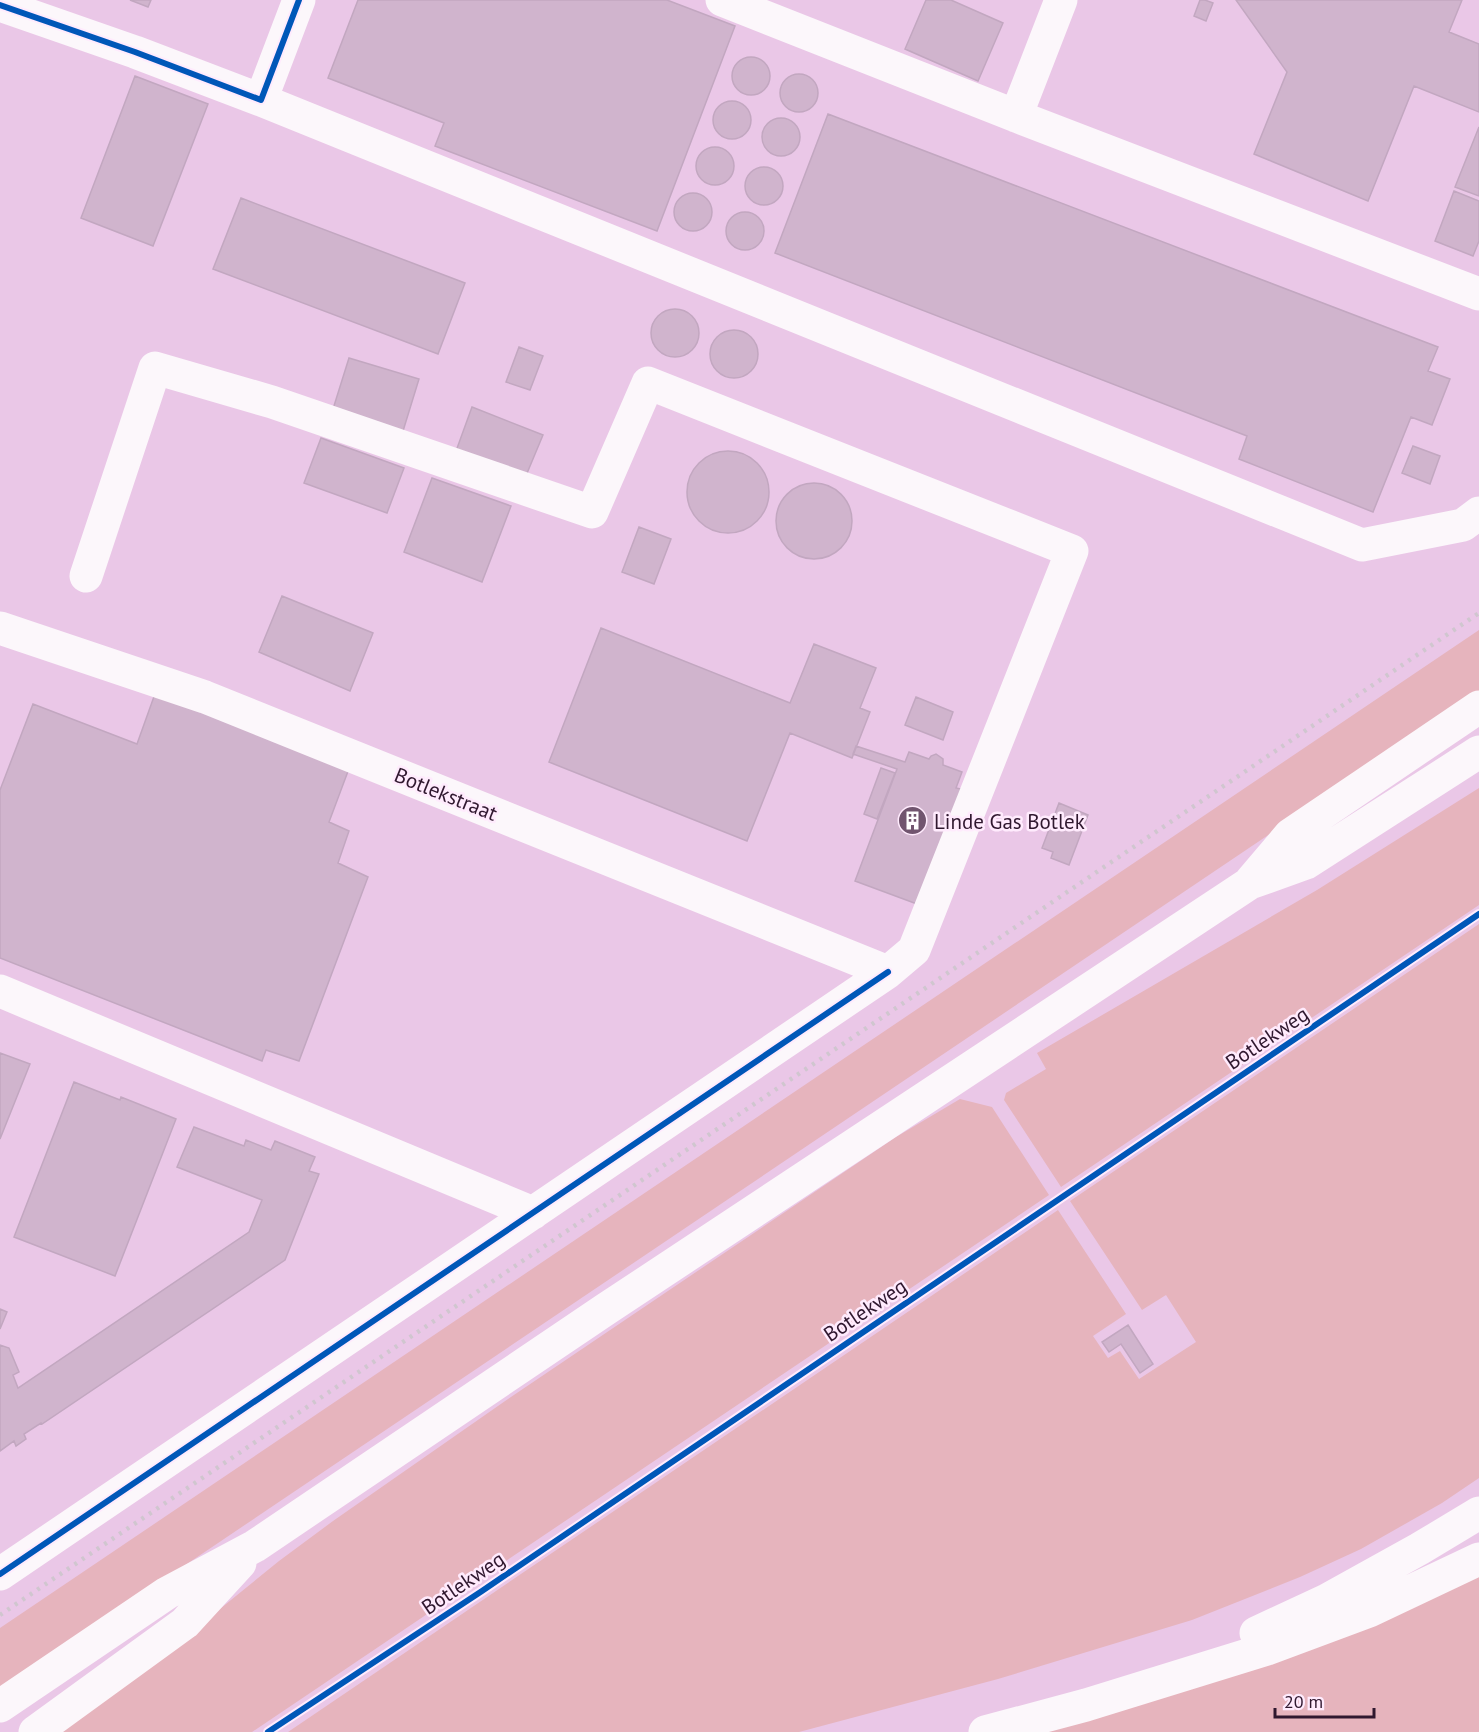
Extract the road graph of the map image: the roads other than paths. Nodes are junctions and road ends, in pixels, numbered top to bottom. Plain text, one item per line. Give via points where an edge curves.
1 (299, 0) edge
2 (722, 0) edge
3 (1061, 0) edge
4 (0, 5) edge
5 (261, 99) junction
6 (1016, 117) junction
7 (1479, 294) edge
8 (1479, 513) edge
9 (86, 576) dead end
10 (0, 628) edge
11 (1479, 707) edge
12 (1479, 752) edge
13 (1250, 883) junction
14 (888, 972) junction
15 (0, 991) edge
16 (533, 1212) junction
17 (1479, 1513) edge
18 (255, 1546) junction
19 (1479, 1558) edge
20 (0, 1574) edge
21 (1086, 1705) junction
22 (0, 1707) edge
23 (35, 1732) edge
24 (984, 1732) edge

1 - 5 main road
2 - 6 main road
3 - 6 main road
4 - 5 main road
5 - 8 main road via 1362,545 1462,525
6 - 7 main road
9 - 14 main road via 155,368 272,402 592,512 648,383 1072,551 914,950
10 - 14 main road, Botlekstraat via 205,697
11 - 13 main road via 1290,835
12 - 13 main road via 1306,863
13 - 18 main road
14 - 16 main road
15 - 16 main road
16 - 20 main road
17 - 21 main road via 1327,1600
18 - 22 main road via 167,1593
18 - 23 main road via 185,1623
19 - 21 main road via 1318,1631
21 - 24 main road

